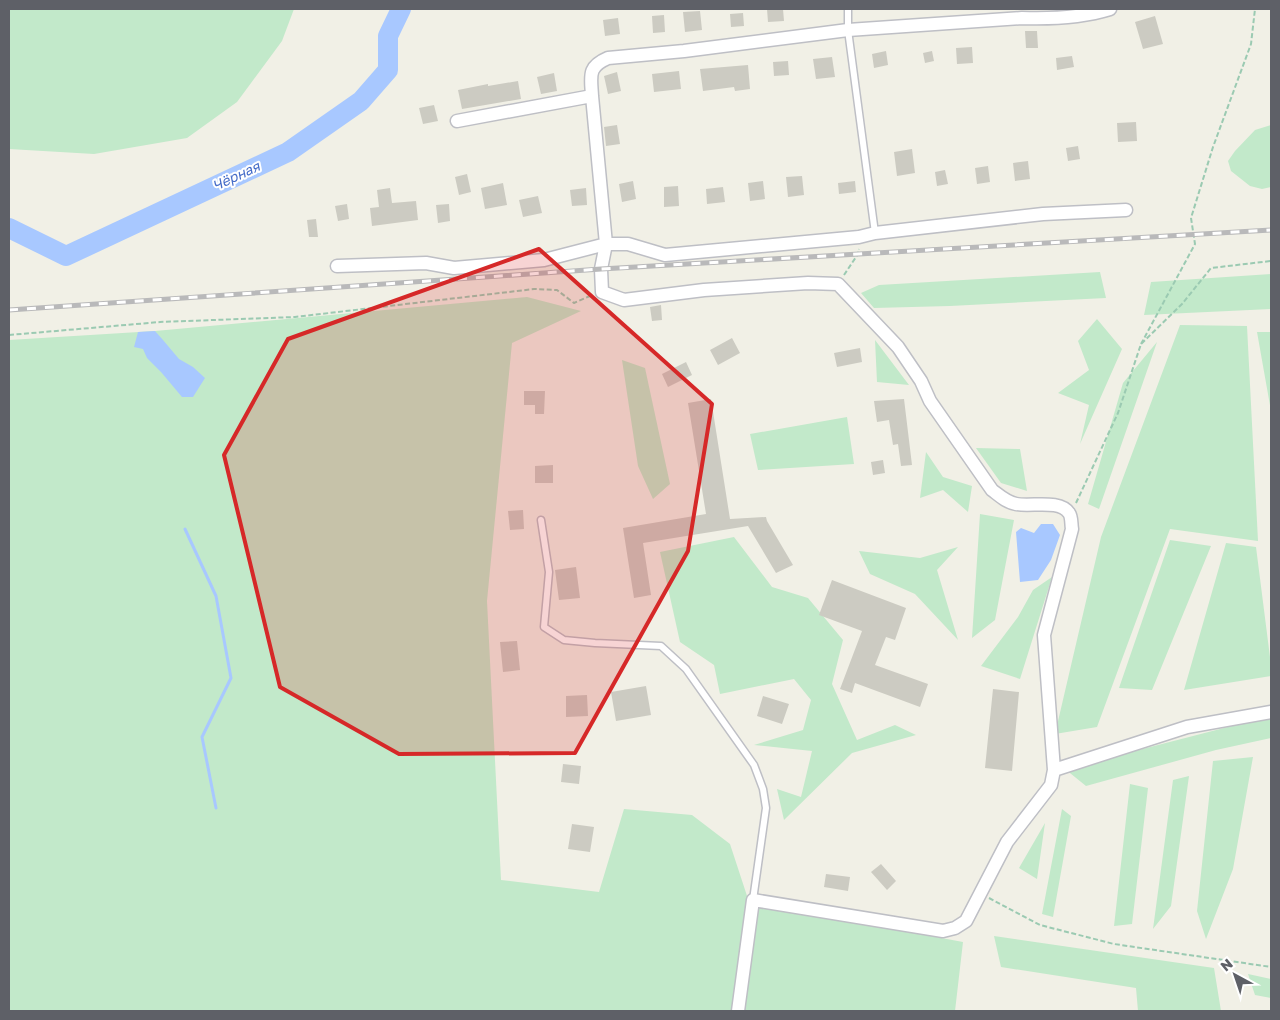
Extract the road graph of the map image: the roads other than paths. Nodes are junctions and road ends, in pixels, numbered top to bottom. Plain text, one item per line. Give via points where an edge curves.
1 (848, 9) edge
2 (1110, 9) edge
3 (848, 30) junction
4 (592, 96) junction
5 (457, 121) dead end
6 (1126, 210) dead end
7 (875, 233) junction
8 (606, 244) junction
9 (336, 266) dead end
10 (541, 520) dead end
11 (1271, 712) edge
12 (1054, 770) junction
13 (754, 900) junction
14 (738, 1011) edge

1 - 3 lane
2 - 3 street via 1066,18
3 - 4 street via 608,58 597,62 591,73
3 - 7 lane
4 - 5 street
4 - 8 street
6 - 7 street via 1043,214
7 - 8 street via 665,255 628,244
8 - 9 street via 544,260 454,268 426,263
8 - 12 street via 601,269 602,292 624,300 704,290 838,284 898,347 992,490 1005,501 1063,507 1070,514 1072,529 1044,635
10 - 13 lane via 550,572 544,627 564,640 661,646 686,669 754,765 766,808
11 - 12 street via 1187,727
12 - 13 street via 1051,785 1008,842 966,920 955,928 943,931
13 - 14 street

